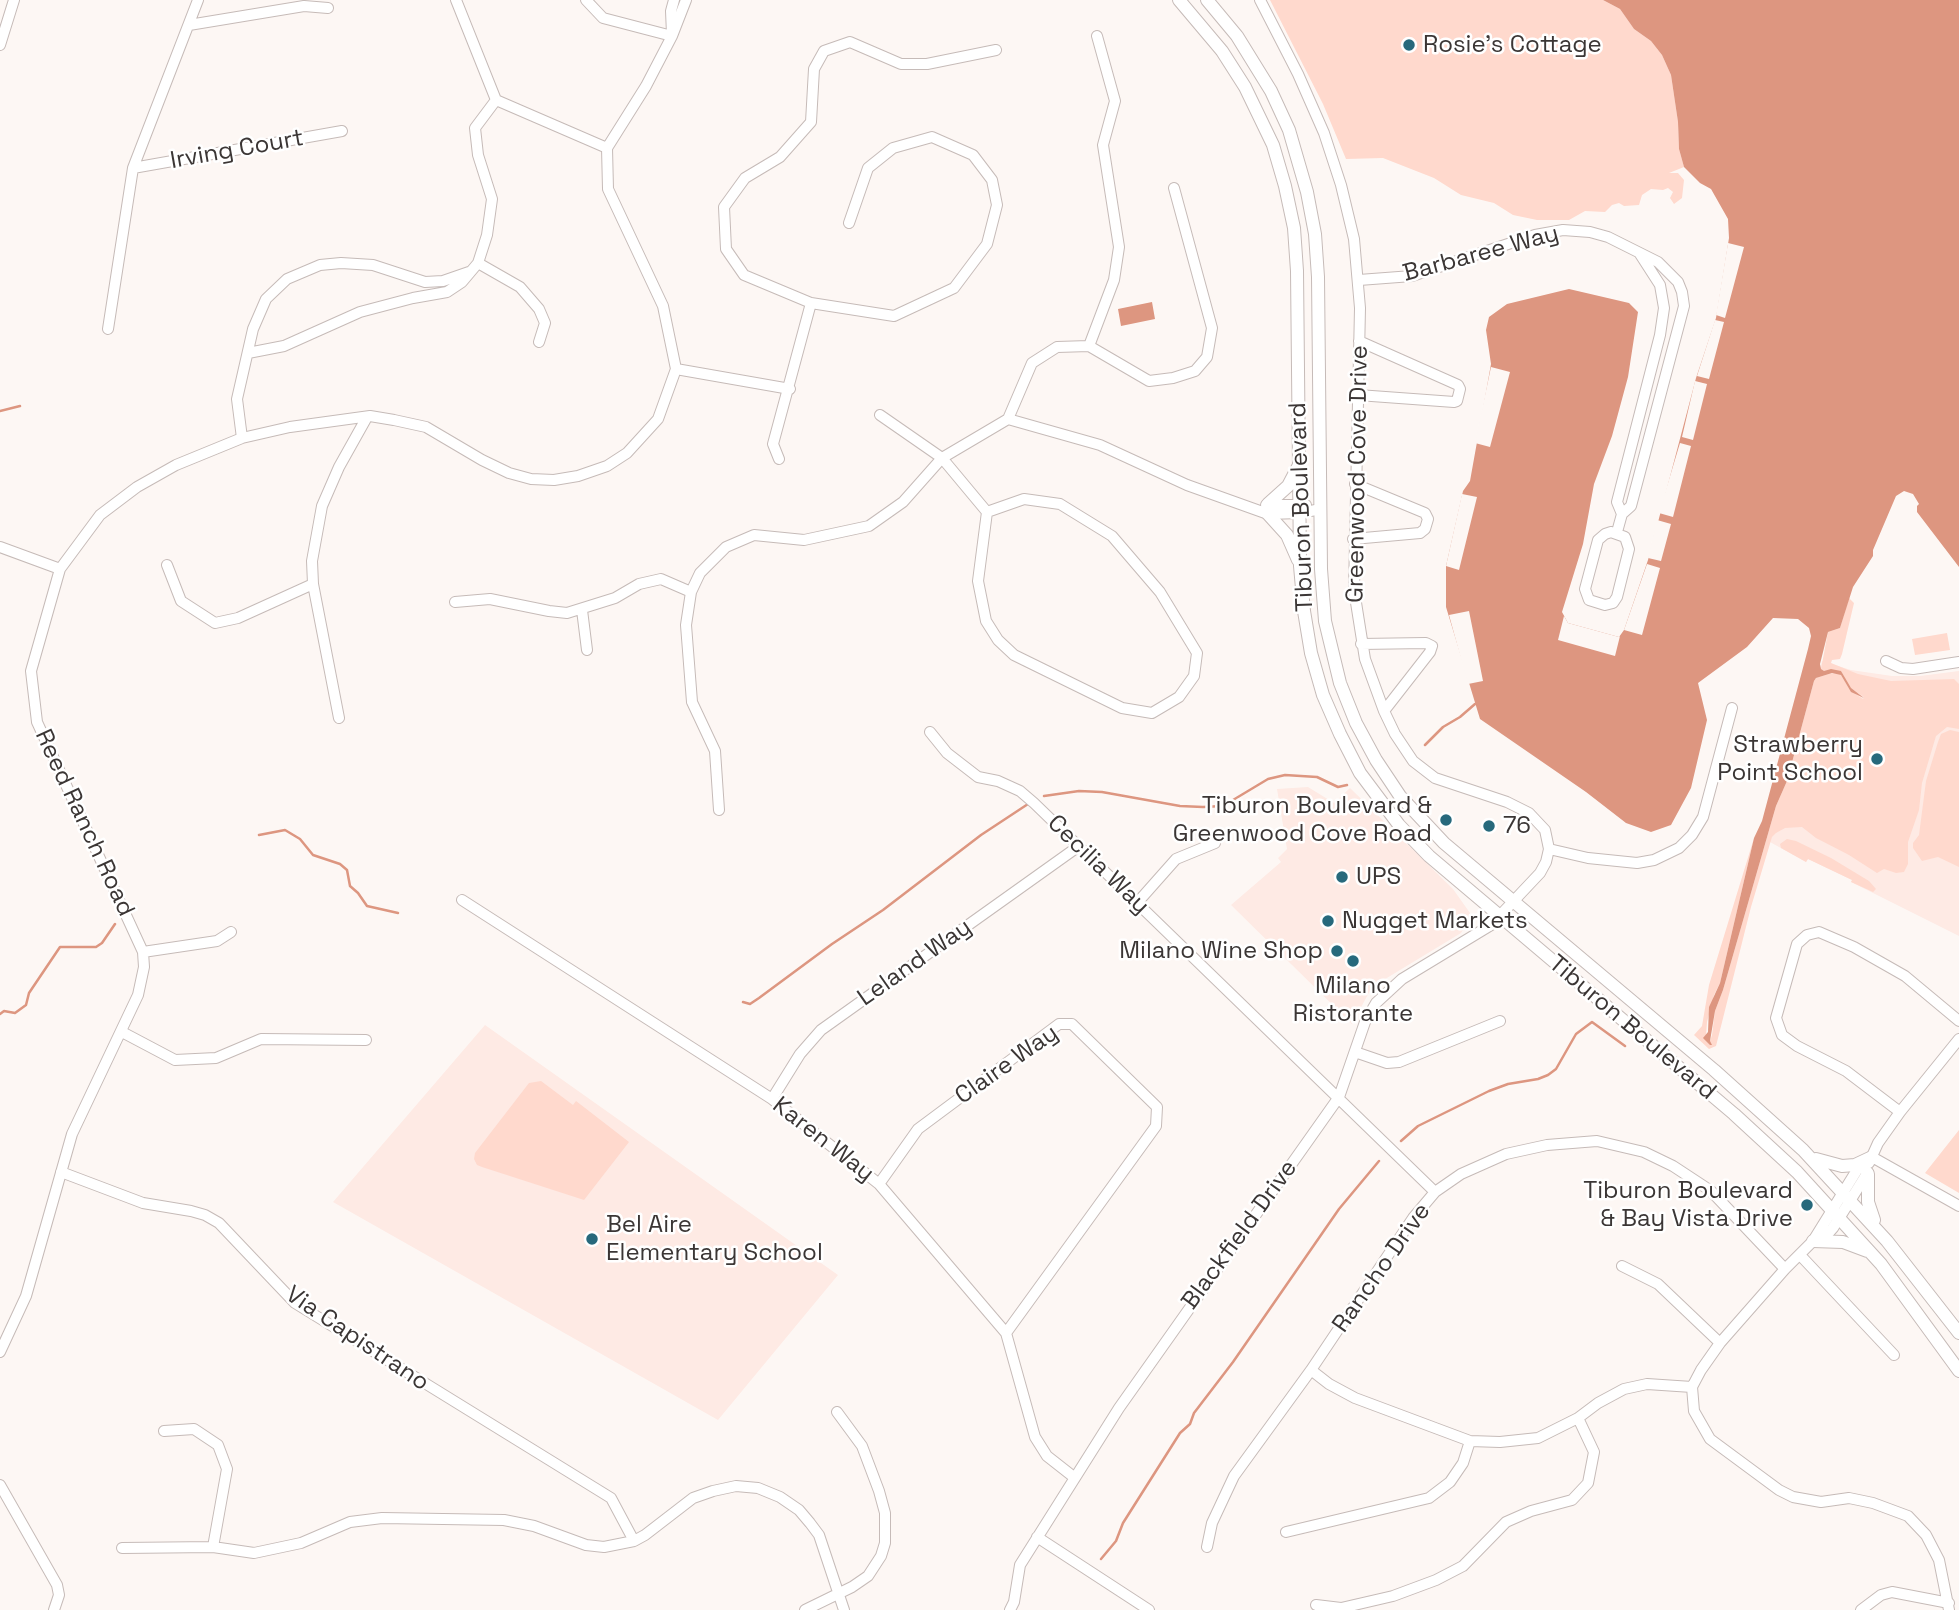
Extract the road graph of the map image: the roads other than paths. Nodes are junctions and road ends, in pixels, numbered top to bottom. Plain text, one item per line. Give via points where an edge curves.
1 (14, 0) edge
2 (198, 0) edge
3 (456, 0) edge
4 (586, 0) edge
5 (674, 0) edge
6 (686, 0) edge
7 (1179, 0) edge
8 (1208, 0) edge
9 (1260, 0) edge
10 (328, 8) dead end
11 (189, 25) junction
12 (672, 36) junction
13 (1097, 36) dead end
14 (0, 45) edge
15 (996, 50) dead end
16 (496, 100) junction
17 (342, 131) dead end
18 (607, 148) junction
19 (133, 168) junction
20 (1174, 188) dead end
21 (849, 223) dead end
22 (1640, 254) junction
23 (478, 263) junction
24 (470, 272) junction
25 (1359, 280) junction
26 (811, 303) junction
27 (108, 329) dead end
28 (1359, 341) junction
29 (539, 342) dead end
30 (1089, 346) junction
31 (248, 353) junction
32 (676, 369) junction
33 (790, 389) junction
34 (1358, 395) junction
35 (880, 415) dead end
36 (367, 417) junction
37 (1008, 419) junction
38 (242, 438) junction
39 (779, 458) dead end
40 (942, 458) junction
41 (1299, 465) junction
42 (1355, 484) junction
43 (1300, 508) junction
44 (1265, 509) junction
45 (1321, 509) junction
46 (986, 512) junction
47 (1622, 514) junction
48 (1617, 532) junction
49 (1353, 539) junction
50 (0, 547) edge
51 (167, 565) dead end
52 (1300, 566) junction
53 (60, 569) junction
54 (313, 584) junction
55 (691, 592) junction
56 (455, 602) dead end
57 (582, 610) junction
58 (1360, 644) junction
59 (587, 650) dead end
60 (1886, 661) dead end
61 (1959, 662) edge
62 (1732, 708) dead end
63 (1384, 711) junction
64 (339, 718) dead end
65 (930, 732) dead end
66 (719, 810) dead end
67 (1215, 843) dead end
68 (1079, 846) junction
69 (1549, 849) junction
70 (462, 900) dead end
71 (1514, 902) junction
72 (1137, 903) junction
73 (1500, 917) junction
74 (232, 932) dead end
75 (143, 952) junction
76 (1500, 1021) dead end
77 (1959, 1021) edge
78 (122, 1032) junction
79 (1959, 1039) edge
80 (366, 1040) dead end
81 (1355, 1052) junction
82 (1339, 1097) junction
83 (772, 1099) junction
84 (1900, 1112) junction
85 (1803, 1150) junction
86 (1870, 1165) junction
87 (61, 1172) junction
88 (880, 1184) junction
89 (1435, 1192) junction
90 (1847, 1196) junction
91 (1959, 1206) edge
92 (1836, 1213) junction
93 (1813, 1241) junction
94 (1887, 1241) junction
95 (1800, 1255) junction
96 (1873, 1255) junction
97 (1622, 1266) dead end
98 (1785, 1269) junction
99 (1006, 1333) junction
100 (1959, 1333) edge
101 (1720, 1343) junction
102 (0, 1352) edge
103 (1894, 1355) dead end
104 (1311, 1370) junction
105 (1959, 1371) edge
106 (1692, 1387) junction
107 (837, 1412) dead end
108 (1578, 1419) junction
109 (164, 1431) dead end
110 (1470, 1441) junction
111 (1075, 1478) junction
112 (0, 1486) edge
113 (1286, 1532) dead end
114 (1037, 1538) junction
115 (634, 1541) junction
116 (213, 1547) junction
117 (1207, 1547) dead end
118 (122, 1548) dead end
119 (838, 1593) junction
120 (1316, 1605) dead end
121 (1949, 1606) edge
122 (54, 1610) edge
123 (805, 1610) edge
124 (844, 1610) edge
125 (1010, 1610) edge
126 (1149, 1610) edge
127 (1861, 1610) edge

1 - 14 street
2 - 11 street
3 - 16 street
4 - 12 street via 603,18
5 - 12 street
6 - 12 street
7 - 41 main road, Tiburon Boulevard via 1223,51 1245,87 1273,145 1285,186 1296,249
8 - 45 main road, Tiburon Boulevard via 1271,91 1289,130 1307,192 1317,267
9 - 25 street, Greenwood Cove Drive via 1331,153 1348,213
10 - 11 street via 304,6
11 - 19 street
12 - 18 street
13 - 30 street via 1115,101 1104,145 1119,247 1114,280
15 - 26 street via 927,64 901,64 850,42 824,51 814,69 811,122 780,157 745,178 724,207 726,249 744,275
16 - 18 street
16 - 23 street via 475,128 492,199
17 - 19 street, Irving Court
18 - 32 street via 608,189 663,306
19 - 27 street
20 - 30 street via 1212,328 1207,357 1195,371 1149,381
21 - 26 street via 868,168 893,148 932,137 973,155 992,180 997,205 987,244 954,288 894,316
22 - 25 street, Barbaree Way via 1599,234 1563,230 1412,276
22 - 47 street, Barbaree Way via 1660,285 1664,309 1617,502
22 - 47 street, Barbaree Way via 1653,258 1675,278 1684,301 1631,506
23 - 24 street
23 - 29 street via 520,287 539,309 545,323
24 - 31 street via 447,292 360,312 284,346
24 - 31 street via 425,282 364,264 308,269 287,279 266,299
25 - 28 street, Greenwood Cove Drive
26 - 33 street
28 - 34 street, Greenwood Cove Drive
28 - 34 street via 1460,389 1454,402
30 - 37 street via 1058,347 1032,363
31 - 38 street via 237,399
32 - 33 street
32 - 36 street, Reed Ranch Road via 658,419 627,453 607,466 554,480 509,473 426,427
33 - 39 street via 774,444
34 - 42 street, Greenwood Cove Drive
35 - 40 street
36 - 38 street, Reed Ranch Road
36 - 54 street via 322,506 312,561
37 - 40 street
37 - 44 street via 1100,445 1187,485
38 - 53 street, Reed Ranch Road via 176,464 137,487 100,515
40 - 46 street
40 - 55 street via 903,502 869,526 804,540 754,535 726,547 700,573
41 - 43 main road, Tiburon Boulevard
41 - 44 main road
42 - 49 street, Greenwood Cove Drive
42 - 49 street via 1425,513 1428,519 1420,533
43 - 44 street
43 - 45 street
43 - 52 main road, Tiburon Boulevard
44 - 52 main road via 1287,536
45 - 71 main road, Tiburon Boulevard via 1325,621 1340,683 1356,723 1387,778 1414,812
46 - 46 street via 978,581 986,621 1006,648 1122,708 1153,713 1179,697 1194,676 1197,653 1160,592 1112,536 1060,504 1024,499
47 - 48 street, Barbaree Way
48 - 48 street via 1605,534 1597,543 1585,589 1586,597 1609,605 1617,597 1629,546
49 - 58 street, Greenwood Cove Drive
50 - 53 street
51 - 54 street via 181,601 215,624
52 - 73 main road, Tiburon Boulevard via 1317,674 1350,754 1406,833
53 - 75 street, Reed Ranch Road via 31,671 37,722
54 - 64 street
55 - 57 street via 661,579
55 - 66 street via 686,625 692,702 715,751
56 - 57 street via 490,599 550,611
57 - 59 street
58 - 63 street, Greenwood Cove Drive
58 - 63 street via 1432,646
60 - 61 street via 1901,668
62 - 69 street via 1703,817 1679,848 1637,863
63 - 69 street, Greenwood Cove Drive via 1406,751 1424,771 1529,813 1545,830
65 - 68 street, Cecilia Way via 947,753 978,777 1020,790
67 - 72 street via 1176,859
68 - 72 street, Cecilia Way
68 - 83 street, Leland Way via 821,1030
69 - 71 street via 1543,868
70 - 83 street, Karen Way
71 - 73 street, Blackfield Drive
71 - 85 main road, Tiburon Boulevard
72 - 82 street, Cecilia Way
73 - 81 street, Blackfield Drive via 1386,992 1368,1015
73 - 92 main road, Tiburon Boulevard via 1742,1121
74 - 75 street via 217,941
75 - 78 street via 138,995
76 - 81 street via 1399,1062 1387,1063
77 - 84 street via 1905,976 1854,947 1819,932 1797,944 1776,1018 1782,1035 1846,1071
78 - 80 street via 175,1060 216,1058 261,1039
78 - 87 street via 79,1118
79 - 84 street
81 - 82 street, Blackfield Drive
82 - 89 street, Cecilia Way
82 - 111 street, Blackfield Drive via 1141,1374
83 - 88 street, Karen Way
84 - 86 street via 1878,1143
85 - 86 main road via 1827,1163
85 - 90 main road, Tiburon Boulevard
86 - 90 street
86 - 91 street
86 - 94 main road via 1870,1209
87 - 102 street via 26,1296
87 - 115 street, Via Capistrano via 143,1203 191,1211 219,1223 295,1303 611,1498
88 - 99 street, Karen Way
88 - 99 street, Claire Way via 918,1129 1059,1024 1072,1024 1157,1107 1156,1126
89 - 98 street, Rancho Drive via 1461,1174 1506,1154 1597,1141 1644,1153 1711,1191
89 - 104 street, Rancho Drive
90 - 92 street
90 - 94 main road, Tiburon Boulevard
92 - 93 street via 1829,1234
92 - 96 main road, Tiburon Boulevard
93 - 95 street
93 - 96 main road via 1849,1243
94 - 100 main road, Tiburon Boulevard
95 - 98 street
95 - 103 street
96 - 105 main road, Tiburon Boulevard
97 - 101 street via 1658,1284
98 - 101 street
99 - 111 street, Karen Way via 1035,1437 1047,1456
101 - 106 street
104 - 110 street via 1354,1398
104 - 117 street, Rancho Drive via 1234,1476 1212,1523
106 - 108 street via 1647,1384 1623,1389
106 - 121 street via 1694,1412 1710,1439 1779,1490 1821,1502 1861,1500 1908,1516 1926,1535 1939,1560
107 - 119 street via 862,1446 887,1528 881,1556 868,1576
108 - 110 street via 1538,1438
108 - 120 street via 1594,1452 1588,1483 1572,1500 1506,1522 1463,1566 1436,1580 1341,1608
109 - 116 street via 194,1429 218,1446 227,1469
110 - 113 street via 1450,1482 1429,1498
111 - 114 street, Blackfield Drive
112 - 122 street via 57,1585
114 - 125 street, Blackfield Drive via 1020,1566
114 - 126 street
115 - 116 street via 586,1545 504,1520 382,1518 350,1522 301,1543 254,1553
115 - 119 street via 693,1499 736,1486 758,1488 780,1497 810,1523 819,1535
116 - 118 street
119 - 123 street
119 - 124 street
121 - 127 street via 1892,1592

